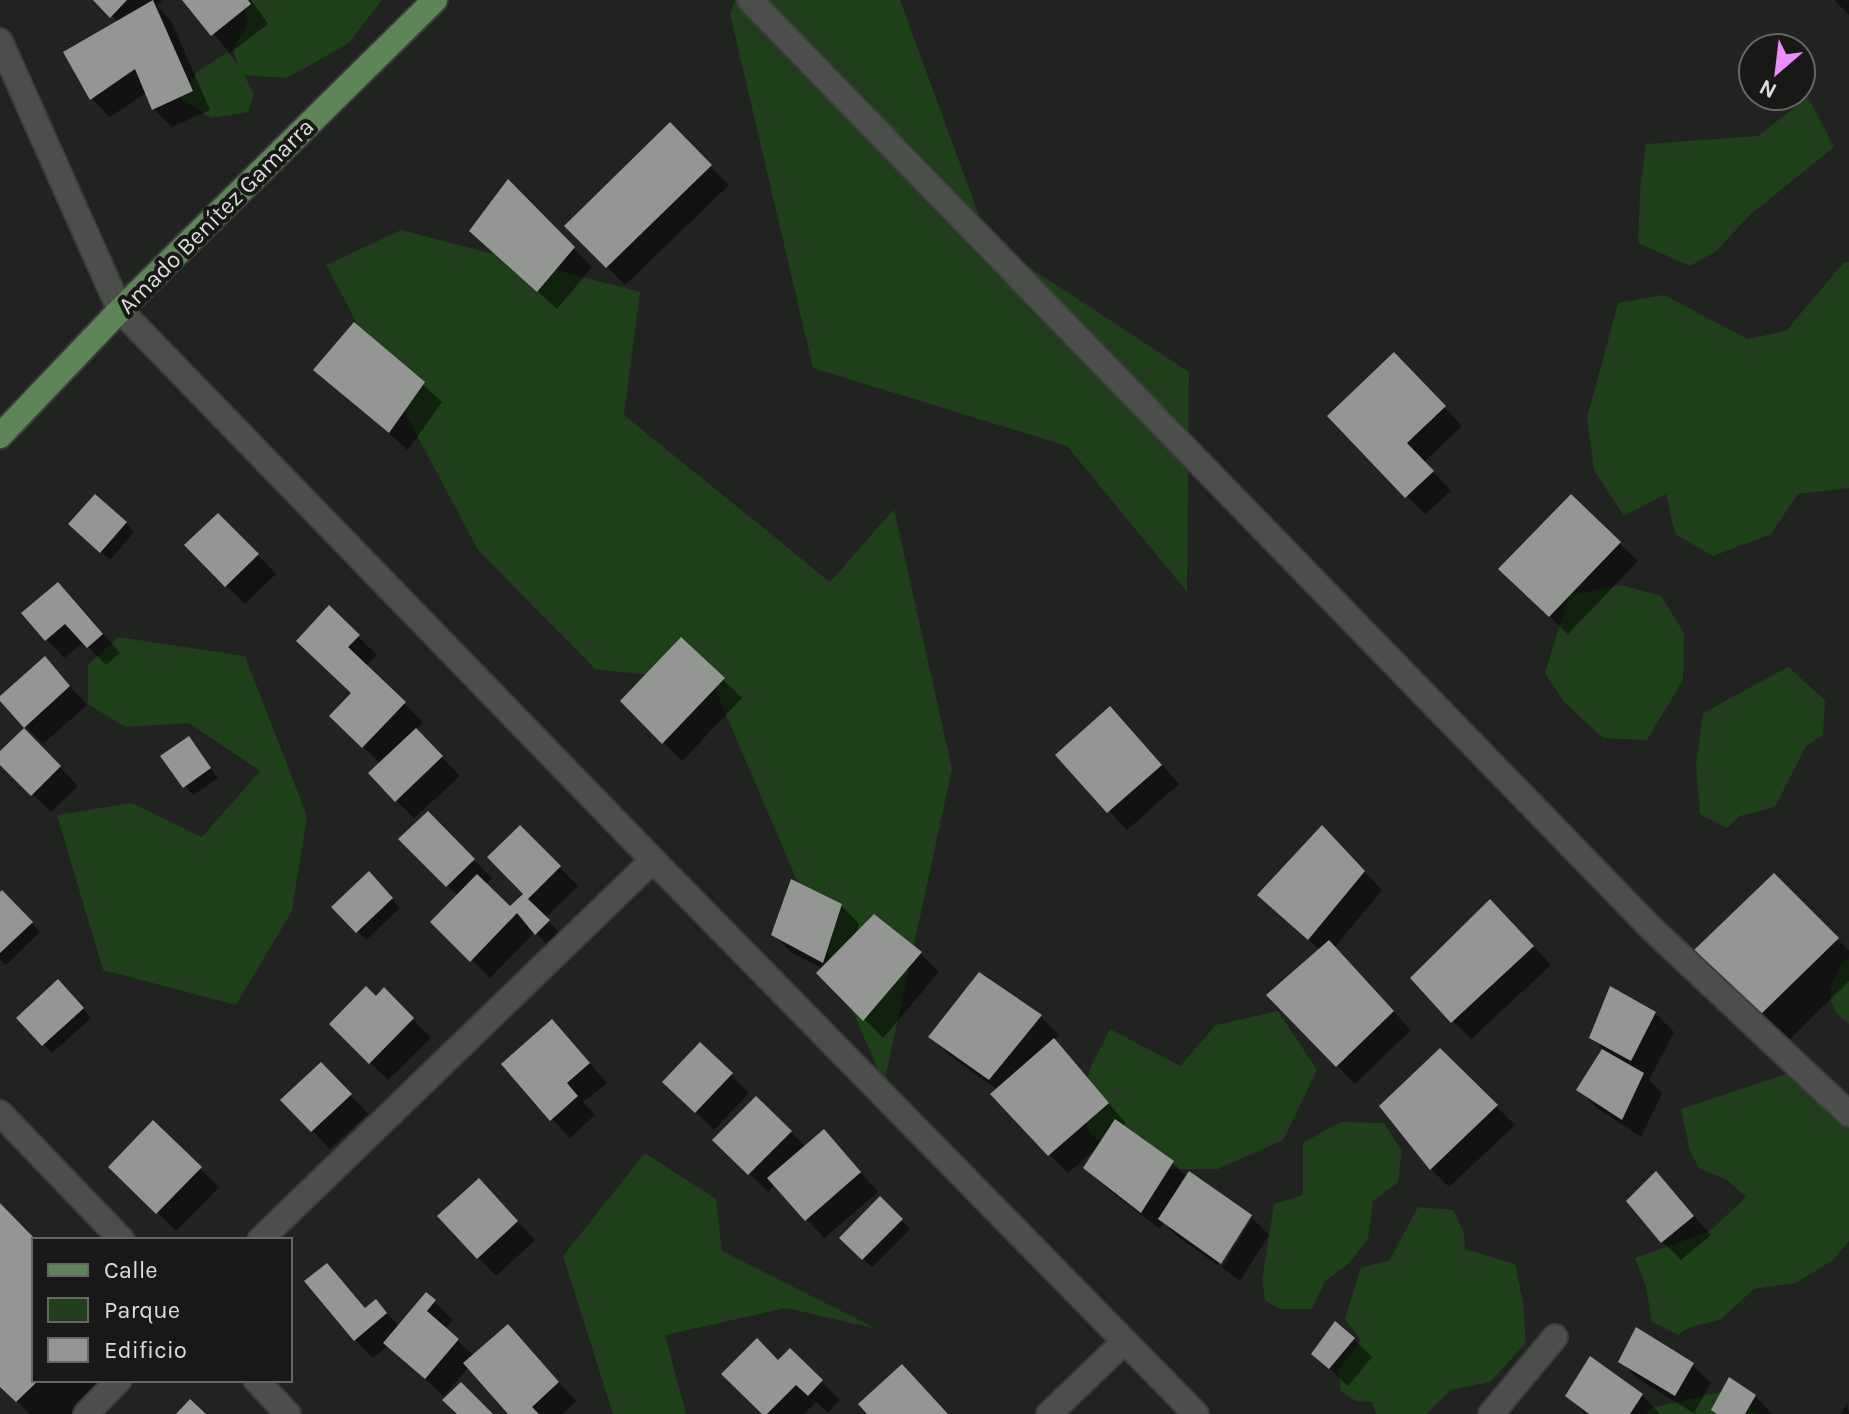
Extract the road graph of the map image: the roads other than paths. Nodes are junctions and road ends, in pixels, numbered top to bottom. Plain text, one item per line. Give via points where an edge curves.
1 (435, 0) edge
2 (750, 0) edge
3 (0, 41) edge
4 (120, 310) junction
5 (0, 436) edge
6 (653, 860) junction
7 (0, 1113) edge
8 (1849, 1114) edge
9 (120, 1238) edge
10 (262, 1238) edge
11 (1555, 1337) dead end
12 (1124, 1342) junction
13 (117, 1382) edge
14 (258, 1382) edge
15 (86, 1414) edge
16 (288, 1414) edge
17 (1049, 1414) edge
18 (1196, 1414) edge
19 (1491, 1414) edge

1 - 4 main road, Amado Benítez Gamarra
2 - 8 street via 1652,929
3 - 4 street
4 - 5 main road, Amado Benítez Gamarra
4 - 6 street
6 - 10 street
6 - 12 street
7 - 9 street
11 - 19 street
12 - 17 street
12 - 18 street
13 - 15 street
14 - 16 street

